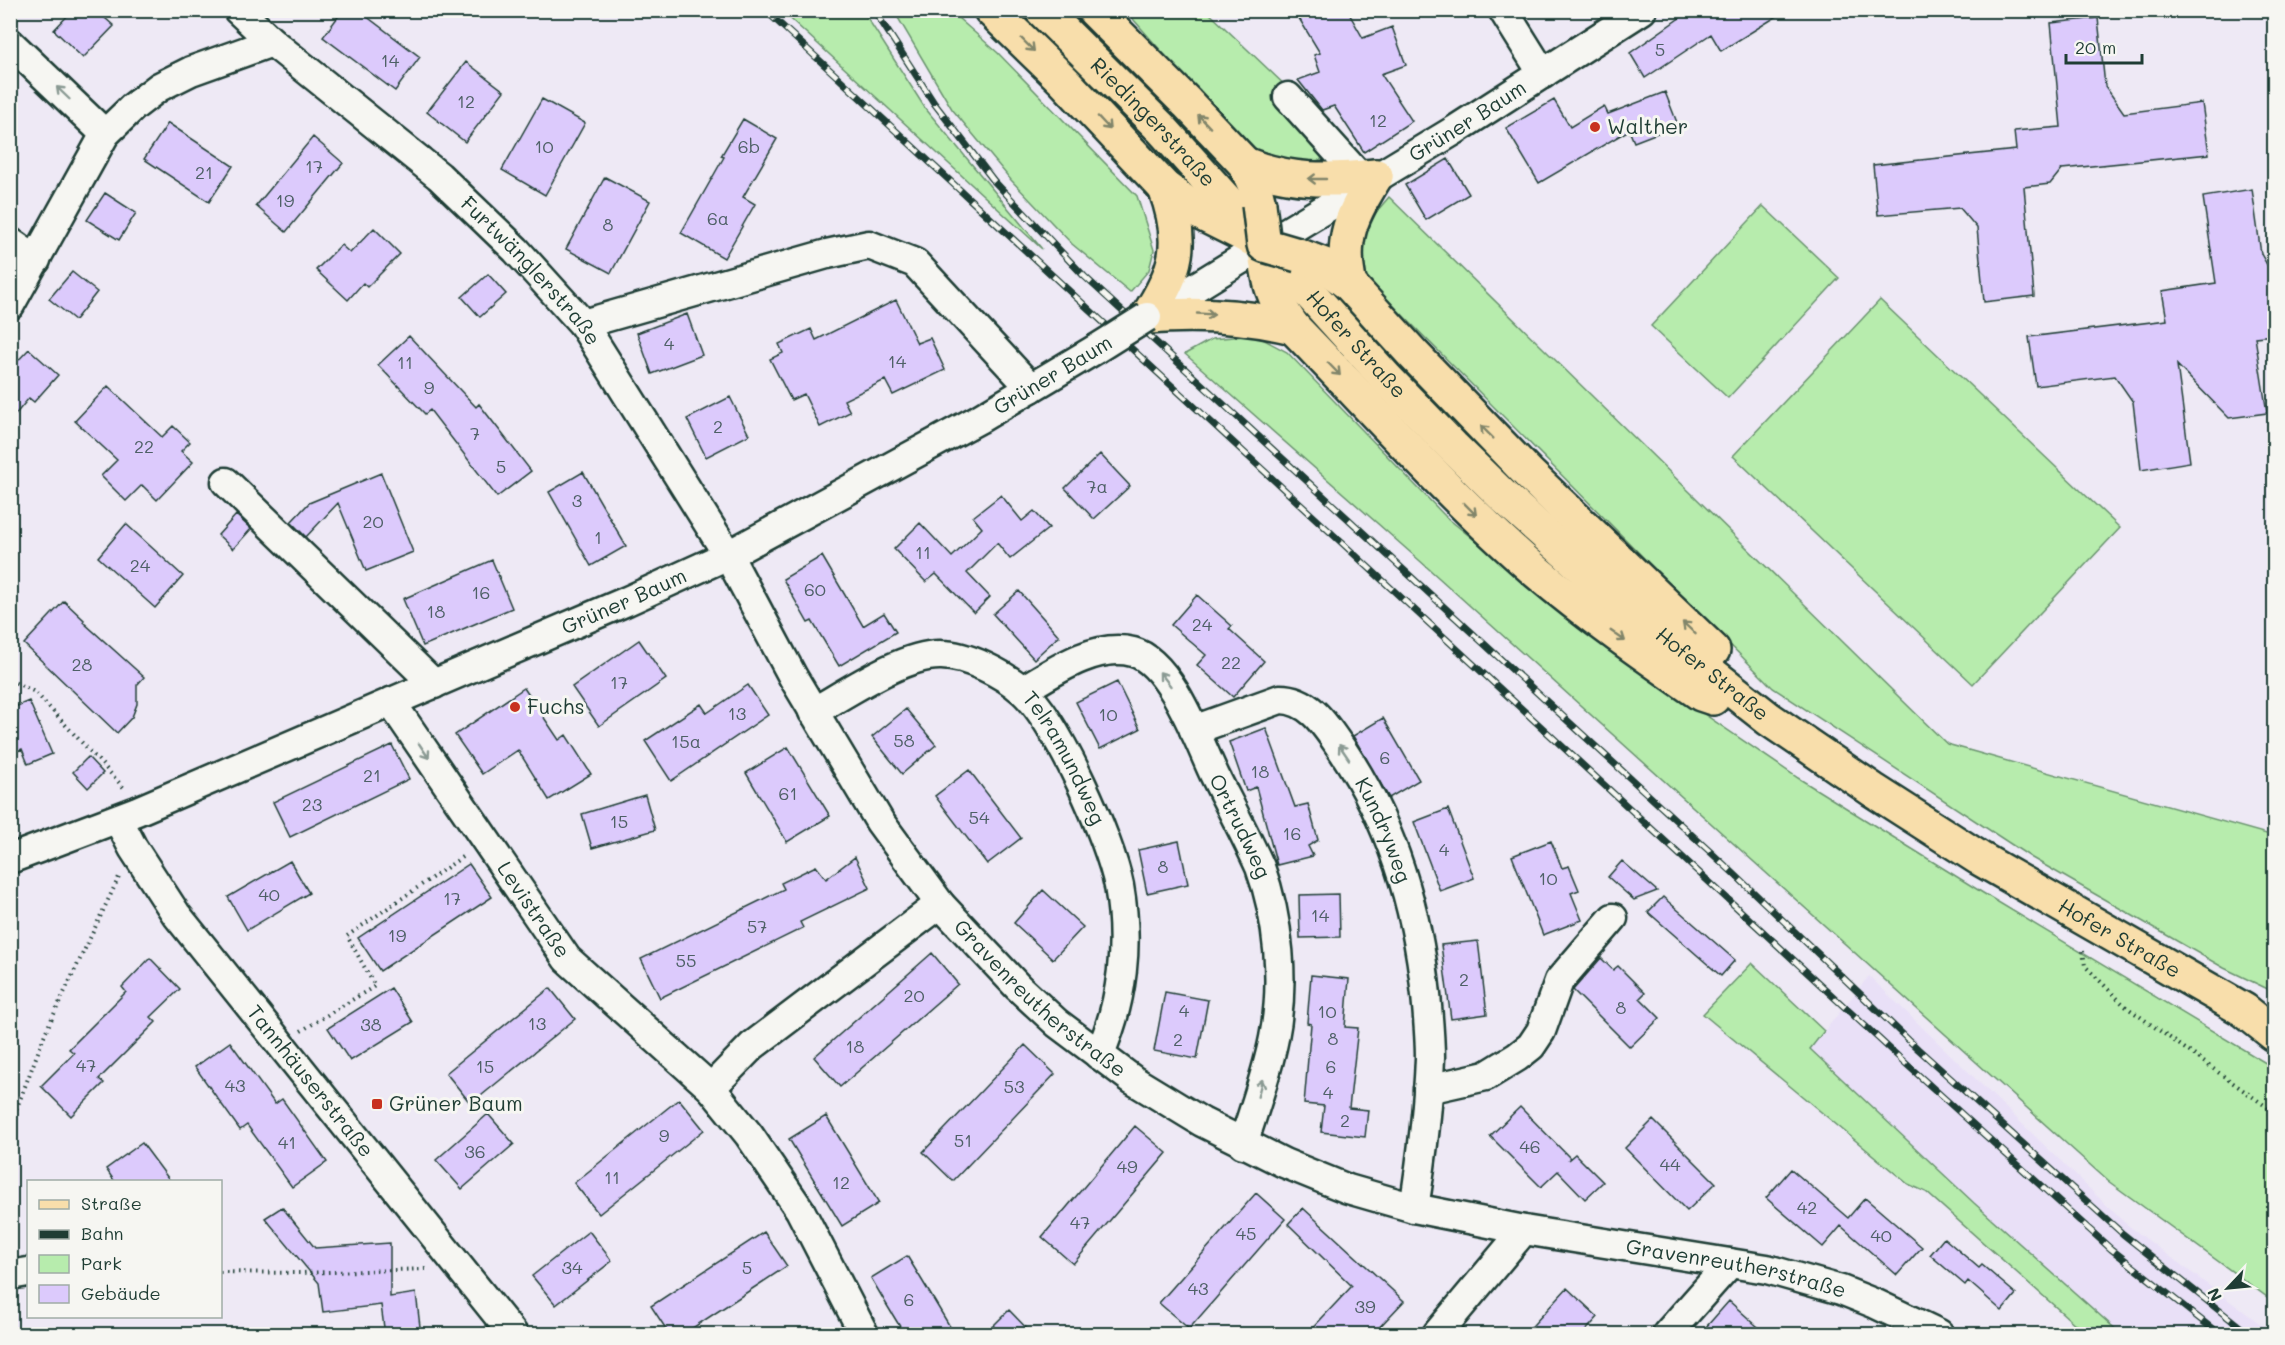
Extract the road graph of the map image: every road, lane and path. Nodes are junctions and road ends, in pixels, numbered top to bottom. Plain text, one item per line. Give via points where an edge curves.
1 (238, 10) edge
2 (991, 10) edge
3 (1042, 10) edge
4 (1094, 10) edge
5 (1503, 10) edge
6 (1642, 10) edge
7 (272, 42) junction
8 (10, 43) edge
9 (1543, 74) junction
10 (1288, 97) dead end
11 (105, 134) junction
12 (1245, 164) junction
13 (1368, 177) junction
14 (1165, 188) junction
15 (10, 242) edge
16 (1263, 243) junction
17 (36, 260) junction
18 (1350, 285) junction
19 (10, 305) edge
20 (1147, 317) junction
21 (583, 324) junction
22 (1293, 327) junction
23 (1031, 388) junction
24 (226, 482) dead end
25 (728, 555) junction
26 (10, 680) edge
27 (434, 684) junction
28 (1023, 690) junction
29 (391, 702) junction
30 (813, 712) junction
31 (1768, 719) junction
32 (1194, 730) junction
33 (128, 815) junction
34 (485, 840) junction
35 (133, 848) junction
36 (10, 859) edge
37 (940, 904) junction
38 (2076, 913) junction
39 (1613, 918) dead end
40 (2244, 1010) junction
41 (2274, 1023) edge
42 (2274, 1034) edge
43 (280, 1043) junction
44 (1099, 1055) junction
45 (711, 1088) junction
46 (1428, 1089) junction
47 (2268, 1107) junction
48 (2274, 1112) edge
49 (10, 1126) edge
50 (1243, 1144) junction
51 (2274, 1144) edge
52 (1414, 1208) junction
53 (1524, 1230) junction
54 (1730, 1263) junction
55 (460, 1268) junction
56 (27, 1272) edge
57 (222, 1272) edge
58 (10, 1275) edge
59 (513, 1335) edge
60 (864, 1335) edge
61 (1437, 1335) edge
62 (1667, 1335) edge
63 (1939, 1335) edge

1 - 7 street, Furtwänglerstraße
2 -> 14 main road
3 - 16 main road, Riedingerstraße via 1161,128
12 -> 4 main road
5 - 9 street
6 - 9 street, Grüner Baum
7 - 11 street via 191,71 159,87
7 - 21 street, Furtwänglerstraße via 439,176 516,250
11 -> 8 street
9 - 13 street, Grüner Baum
10 - 13 street
11 - 17 street
13 -> 12 main road via 1294,179
12 - 16 main road, bridge via 1259,204
13 - 16 street, Grüner Baum
13 - 18 main road via 1347,232 1345,265
14 - 16 main road via 1200,213
14 - 20 main road via 1174,212 1175,264 1165,290
15 - 17 street
16 - 18 main road via 1324,265
16 - 20 street, Grüner Baum
16 - 22 main road via 1270,286
16 - 31 main road, Hofer Straße via 1387,379 1505,498 1629,609
17 - 19 street
31 -> 18 main road via 1725,662 1512,457
20 -> 22 main road via 1229,315
20 - 23 street, Grüner Baum, bridge
21 - 23 street via 869,245 915,263
21 - 25 street, Furtwänglerstraße
22 -> 31 main road via 1467,506 1537,571 1609,630 1701,694
23 - 25 street, Grüner Baum
24 - 27 street
25 - 27 street, Grüner Baum
25 - 30 street, Gravenreutherstraße
26 - 33 path via 34,693 124,787
27 - 29 street, Grüner Baum
28 - 30 street, Telramundweg via 970,660 930,655 906,662
32 -> 28 street, Ortrudweg via 1165,678 1136,652 1121,650 1089,656
28 - 44 street, Telramundweg via 1052,728 1077,777 1105,840 1119,885 1122,974 1116,1013
29 - 33 street, Grüner Baum
29 -> 34 street, Levistraße
30 - 37 street, Gravenreutherstraße via 880,822
31 - 38 main road, Hofer Straße via 1979,858
46 -> 32 street, Kundryweg via 1428,1020 1419,939 1401,869 1353,766 1310,709 1291,699 1280,699
50 -> 32 street, Ortrudweg via 1274,1039 1276,934 1260,867
33 - 35 street, Tannhäuserstraße
33 - 36 street, Grüner Baum
34 - 43 path via 347,936 375,986
34 - 45 street, Levistraße via 567,959
35 - 43 street, Tannhäuserstraße via 176,914
35 - 49 path via 46,1031
37 - 44 street, Gravenreutherstraße via 1018,987
37 - 45 street via 752,1046
38 - 40 main road, Hofer Straße
38 - 47 path via 2085,966 2125,1006
39 - 46 street via 1558,981 1541,1032 1531,1046 1486,1076
40 - 41 main road, Hofer Straße
40 - 42 main road, Hofer Straße
43 - 55 street, Tannhäuserstraße
44 - 50 street, Gravenreutherstraße via 1162,1098
45 - 60 street, Levistraße via 800,1210
46 - 52 street, Kundryweg
47 - 48 path
47 - 51 path
50 - 52 street, Gravenreutherstraße via 1316,1177
52 - 53 street, Gravenreutherstraße
53 - 54 street, Gravenreutherstraße
53 - 61 street
54 - 62 street
54 - 63 street, Gravenreutherstraße via 1841,1290
55 - 57 path
55 - 59 street, Tannhäuserstraße
56 - 58 street

